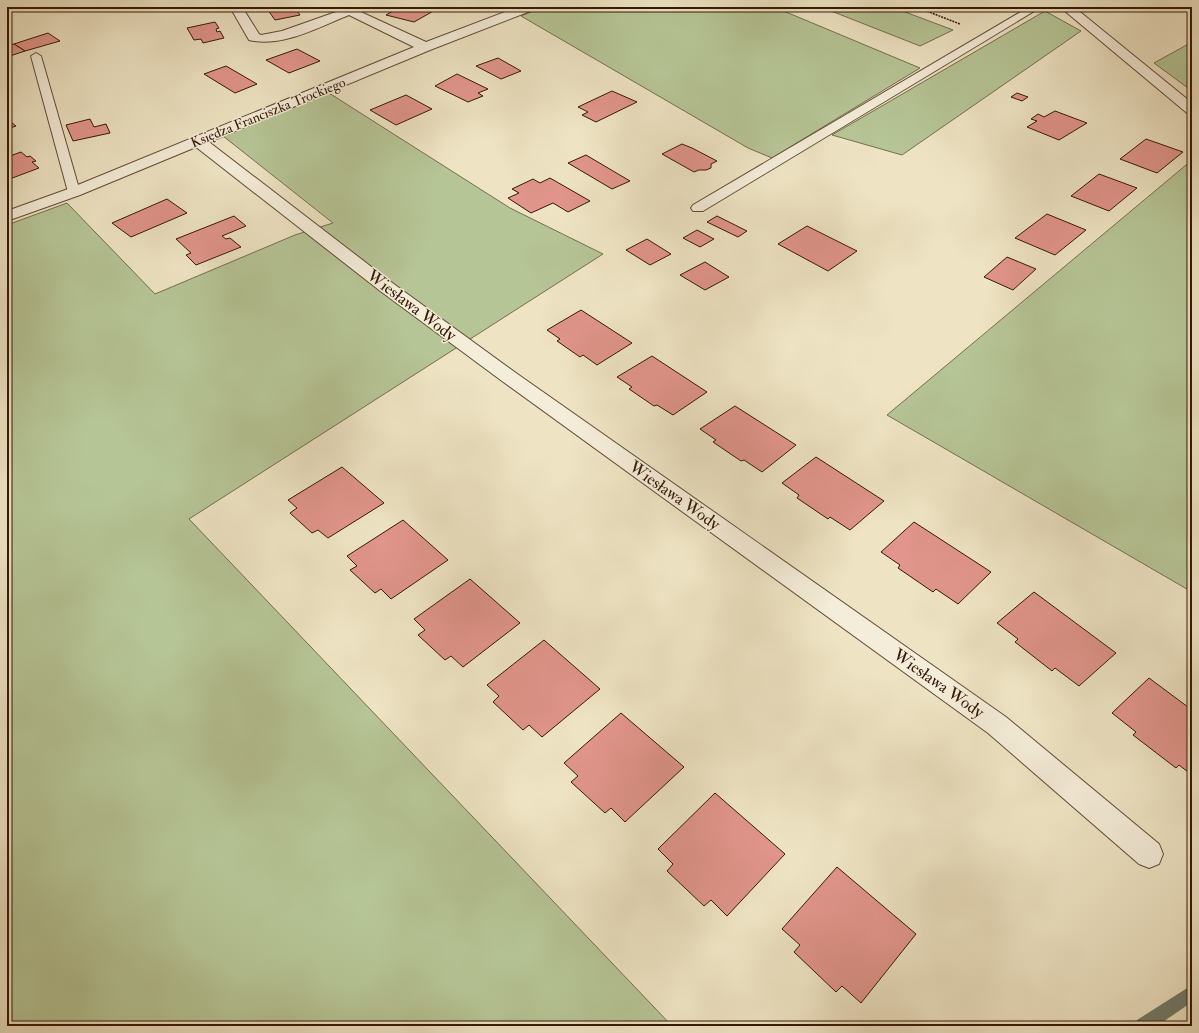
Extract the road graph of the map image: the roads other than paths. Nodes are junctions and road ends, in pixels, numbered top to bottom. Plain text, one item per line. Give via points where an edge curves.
1 (236, 7) edge
2 (529, 7) edge
3 (1036, 7) edge
4 (1066, 7) edge
5 (354, 9) edge
6 (425, 47) junction
7 (36, 56) dead end
8 (1192, 110) edge
9 (197, 140) junction
10 (74, 192) junction
11 (698, 208) dead end
12 (7, 216) edge
13 (1149, 854) dead end

1 - 5 street via 254,37 262,40 275,38
2 - 6 street, Księdza Franciszka Trockiego
3 - 11 lane
4 - 8 street
5 - 6 street
6 - 9 street, Księdza Franciszka Trockiego
7 - 10 lane
9 - 10 street, Księdza Franciszka Trockiego
9 - 13 street, Wiesława Wody via 385,286 503,373 997,725
10 - 12 street, Księdza Franciszka Trockiego

